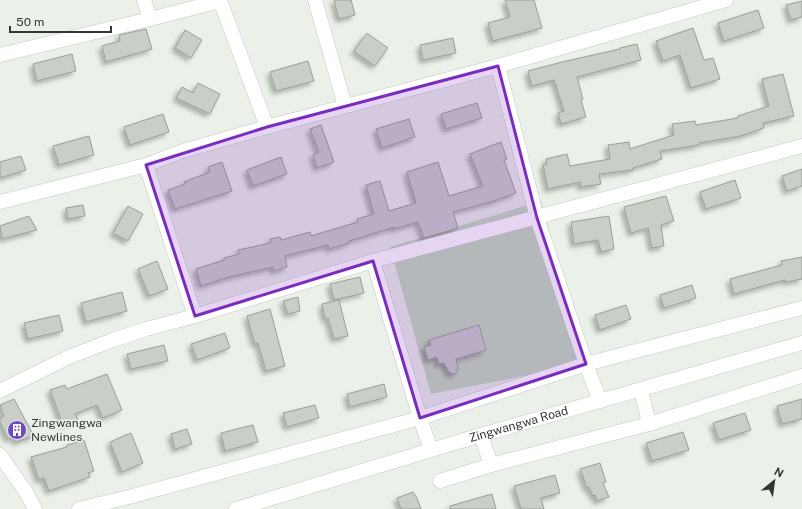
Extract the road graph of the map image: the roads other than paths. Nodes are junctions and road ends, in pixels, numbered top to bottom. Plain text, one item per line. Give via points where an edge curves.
1 (144, 0) edge
2 (220, 0) edge
3 (315, 0) edge
4 (726, 0) edge
5 (150, 19) junction
6 (0, 55) edge
7 (498, 66) junction
8 (345, 106) junction
9 (267, 127) junction
10 (802, 146) edge
11 (146, 165) junction
12 (0, 202) edge
13 (537, 218) junction
14 (373, 261) junction
15 (802, 308) edge
16 (195, 316) junction
17 (802, 342) edge
18 (586, 364) junction
19 (802, 376) edge
20 (641, 390) junction
21 (0, 391) edge
22 (600, 401) junction
23 (420, 418) junction
24 (649, 424) junction
25 (480, 434) junction
26 (431, 450) junction
27 (0, 455) edge
28 (491, 465) junction
29 (440, 481) dead end
30 (36, 509) edge
31 (79, 509) edge
32 (236, 509) edge

1 - 5 street
2 - 5 street
2 - 9 street
3 - 8 street
4 - 7 street
5 - 6 street
7 - 8 street
7 - 13 street
8 - 9 street
9 - 11 street
10 - 13 street
11 - 12 street
11 - 16 street
13 - 14 street
13 - 18 street
14 - 16 street
14 - 23 street
15 - 18 street
16 - 21 street via 113,340 69,357
17 - 20 street, Zingwangwa Road
18 - 22 street
18 - 23 street
19 - 24 street
20 - 22 street, Zingwangwa Road
20 - 24 street
22 - 25 street, Zingwangwa Road
23 - 26 street
23 - 31 street via 129,498
24 - 28 street
25 - 26 street, Zingwangwa Road
25 - 28 street
26 - 32 street, Zingwangwa Road
27 - 30 street
28 - 29 street

